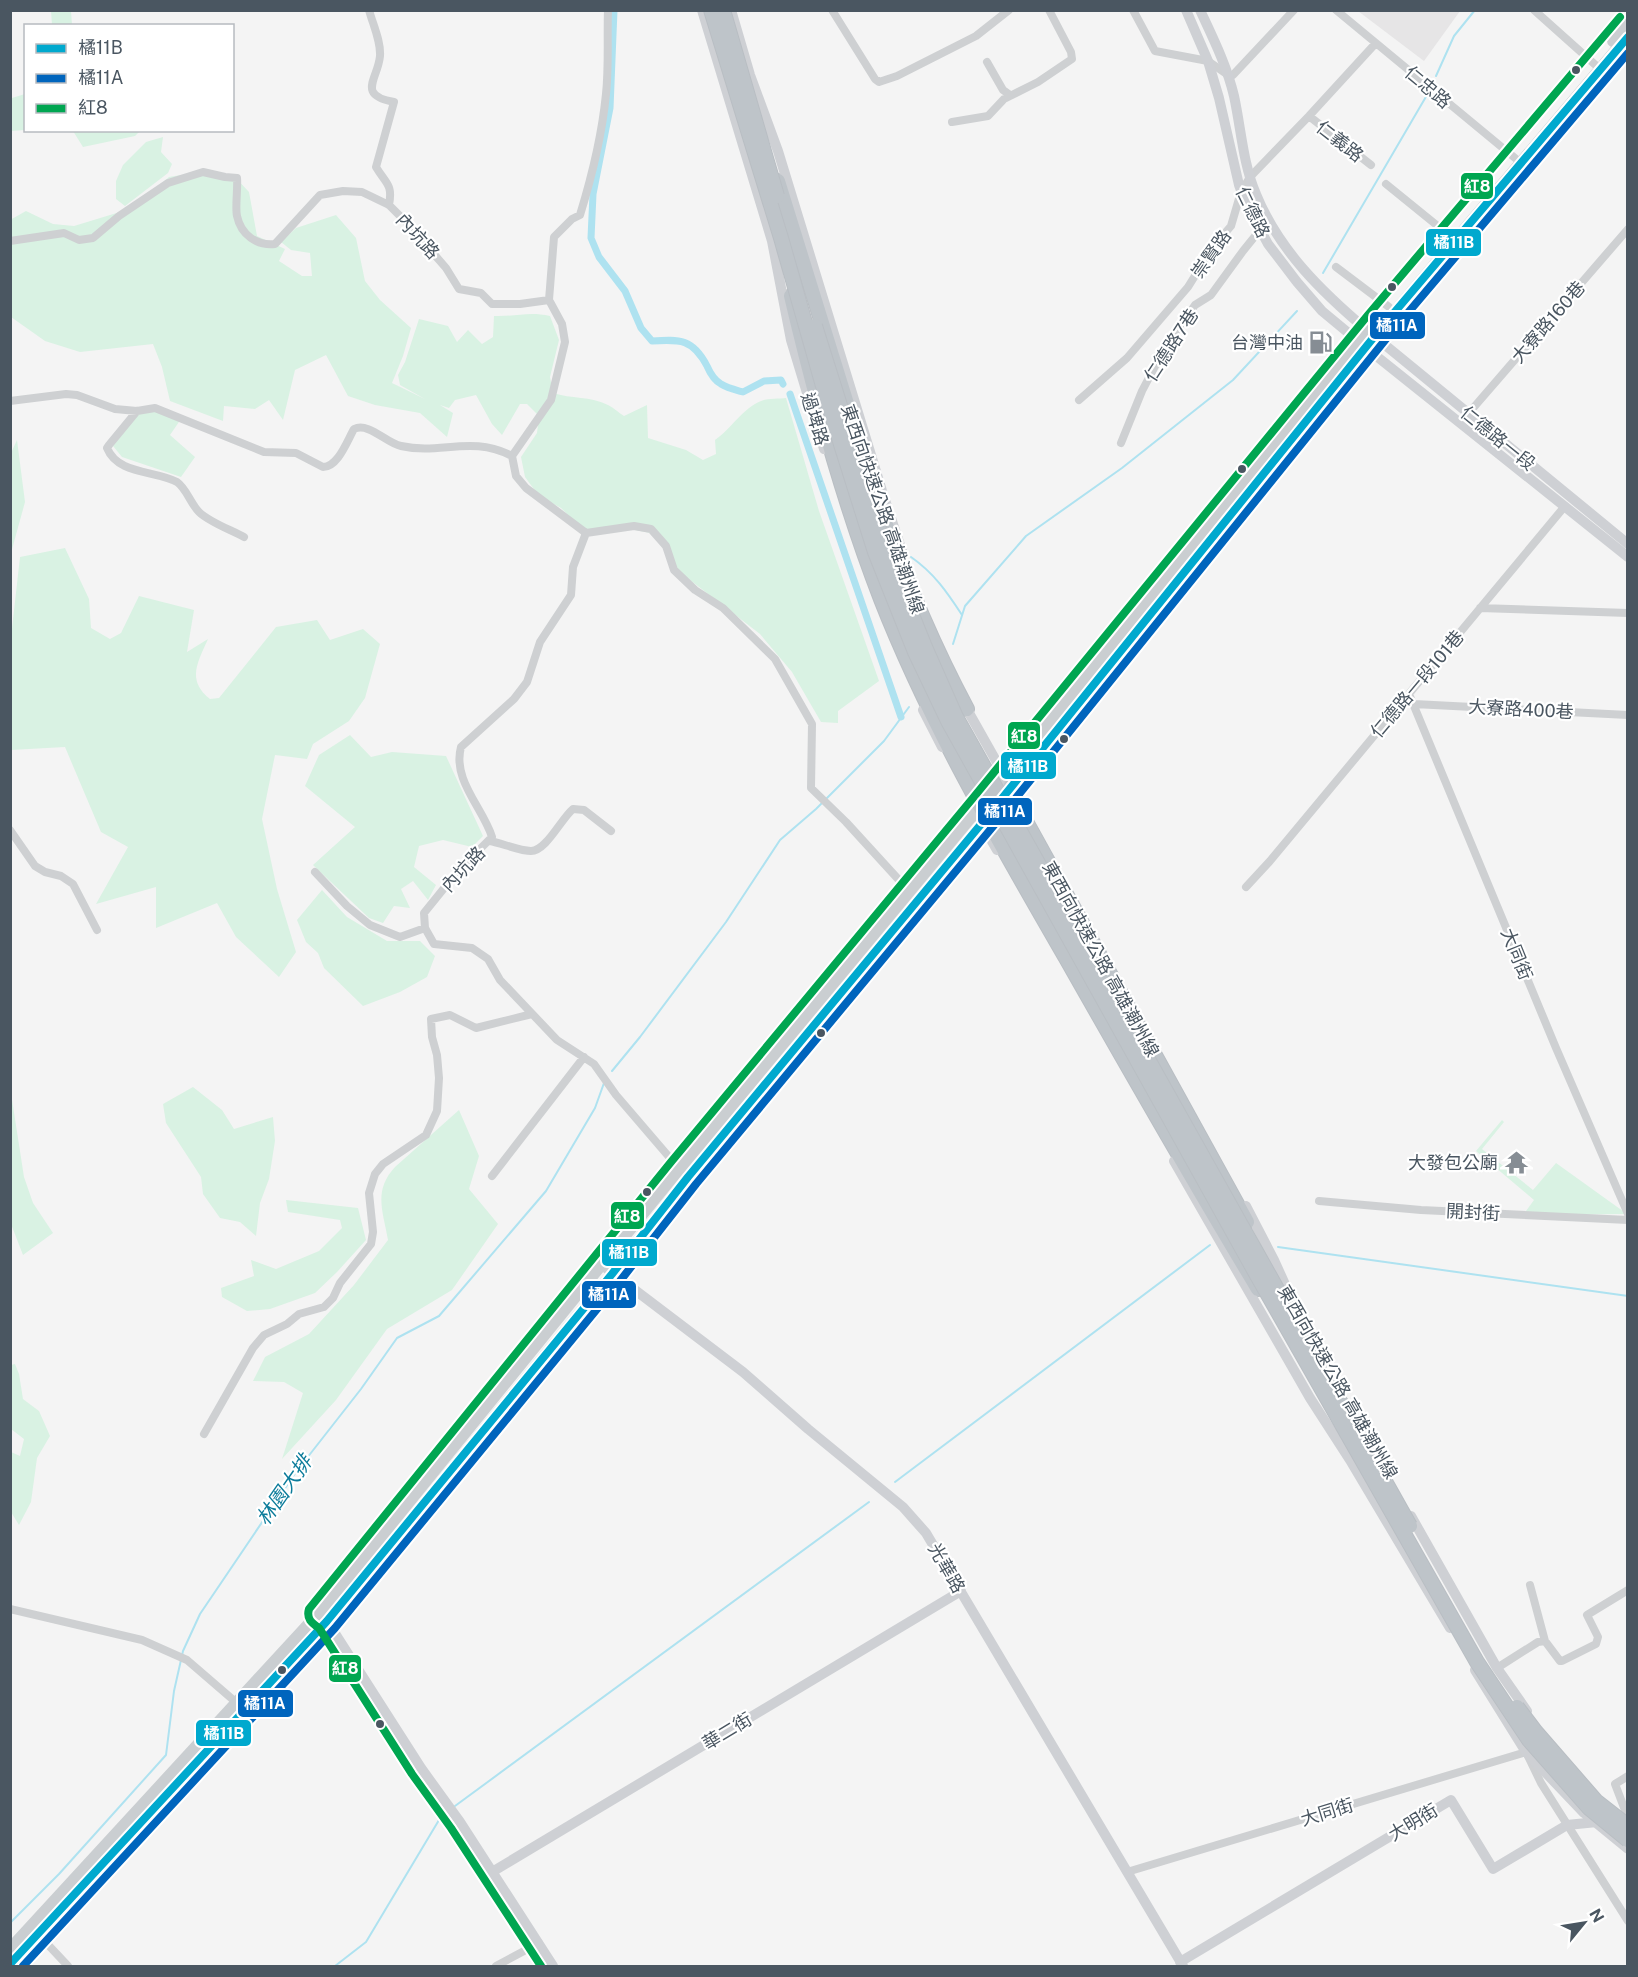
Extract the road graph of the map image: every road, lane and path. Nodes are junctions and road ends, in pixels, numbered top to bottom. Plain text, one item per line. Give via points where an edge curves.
1 (369, 10) edge
2 (608, 10) edge
3 (702, 10) edge
4 (711, 10) edge
5 (723, 10) edge
6 (731, 10) edge
7 (832, 10) edge
8 (1009, 10) edge
9 (1050, 10) edge
10 (1133, 10) edge
11 (1186, 10) edge
12 (1200, 10) edge
13 (1294, 10) edge
14 (1336, 10) edge
15 (1534, 10) edge
16 (1628, 24) edge
17 (1628, 36) edge
18 (1375, 44) junction
19 (1208, 61) junction
20 (987, 62) dead end
21 (1597, 67) junction
22 (1228, 75) junction
23 (743, 78) junction
24 (1010, 95) junction
25 (1309, 116) junction
26 (952, 122) dead end
27 (1518, 160) junction
28 (1371, 165) dead end
29 (1250, 177) junction
30 (1386, 184) dead end
31 (1241, 192) junction
32 (389, 205) junction
33 (1628, 229) edge
34 (1260, 230) junction
35 (781, 238) junction
36 (1452, 238) junction
37 (10, 241) edge
38 (1336, 267) dead end
39 (549, 300) junction
40 (1389, 307) junction
41 (1372, 334) junction
42 (1363, 344) junction
43 (1078, 400) dead end
44 (10, 401) edge
45 (137, 411) junction
46 (1468, 414) junction
47 (1121, 443) dead end
48 (512, 456) junction
49 (1565, 506) junction
50 (586, 533) junction
51 (244, 537) dead end
52 (1628, 544) edge
53 (1628, 557) edge
54 (1480, 608) junction
55 (1628, 613) edge
56 (1409, 694) junction
57 (1414, 704) junction
58 (967, 709) junction
59 (1628, 715) edge
60 (1008, 781) junction
61 (981, 814) junction
62 (10, 830) edge
63 (611, 831) dead end
64 (490, 841) junction
65 (315, 872) dead end
66 (1246, 887) dead end
67 (909, 891) junction
68 (425, 928) junction
69 (97, 930) dead end
70 (532, 1014) junction
71 (584, 1057) junction
72 (683, 1173) junction
73 (492, 1176) dead end
74 (1319, 1201) dead end
75 (1628, 1214) edge
76 (1628, 1220) edge
77 (602, 1265) junction
78 (612, 1274) junction
79 (1294, 1320) junction
80 (1330, 1405) junction
81 (204, 1434) dead end
82 (1530, 1585) dead end
83 (1628, 1590) edge
84 (961, 1591) junction
85 (10, 1609) edge
86 (322, 1617) junction
87 (1545, 1641) junction
88 (1497, 1668) junction
89 (242, 1707) junction
90 (1526, 1752) junction
91 (1628, 1776) edge
92 (1627, 1820) edge
93 (1595, 1822) junction
94 (1567, 1825) junction
95 (1628, 1840) edge
96 (1628, 1849) edge
97 (492, 1872) junction
98 (1127, 1872) junction
99 (1628, 1921) edge
100 (36, 1931) junction
101 (539, 1943) junction
102 (10, 1949) edge
103 (1181, 1964) edge
104 (10, 1965) edge
105 (69, 1966) edge
106 (496, 1966) edge
107 (554, 1966) edge

1 - 32 street via 380,57 372,87 380,100 394,102 376,167 388,182
2 - 39 street via 602,127 580,215 554,237
3 - 61 main road, 過埤路 via 772,241 791,340 860,559 928,720
4 - 35 highway, 東西向快速公路 高雄潮州線, bridge
5 - 23 highway, 東西向快速公路 高雄潮州線, bridge
6 - 58 main road via 914,586
7 - 8 street via 879,82 976,36
9 - 24 street via 1072,59
10 - 19 street via 1155,51
11 - 19 main road, 仁德路
12 - 22 main road, 仁德路
13 - 22 street via 1233,75
14 - 18 street, 仁忠路
15 - 21 street
16 - 21 main road
17 - 21 main road
18 - 25 street, 崇賢路
18 - 27 street, 仁忠路
19 - 22 street
19 - 31 main road, 仁德路
20 - 24 street
21 - 27 main road
22 - 29 main road, 仁德路
23 - 58 highway, bridge via 796,234 875,494 937,653
23 - 79 highway, 東西向快速公路 高雄潮州線, bridge via 867,496 956,717
24 - 26 street via 988,116
25 - 28 street, 仁義路
25 - 29 street, 崇賢路
27 - 36 main road
29 - 31 street, 崇賢路
29 - 41 main road, 仁德路 via 1278,238 1331,300
30 - 36 street
31 - 34 main road, 仁德路
31 - 43 street, 崇賢路 via 1231,226 1188,286 1126,358
32 - 37 street, 內坑路 via 362,192 320,195 275,244 264,245 245,235 236,215 237,178 203,172 168,183 93,238 79,240 64,233
32 - 39 street, 內坑路 via 446,268 459,290 481,293 492,304
33 - 46 street, 大寮路160巷
34 - 42 main road, 仁德路 via 1314,302
34 - 47 street, 仁德路7巷 via 1211,295 1196,305 1163,351
35 - 61 highway, bridge via 818,404 865,556 893,628
35 - 80 highway, 東西向快速公路 高雄潮州線, bridge via 868,531 915,652 948,721
36 - 40 main road
36 - 41 main road
38 - 40 street
39 - 48 street via 561,324 564,342 551,400
40 - 41 main road
41 - 42 main road
41 - 46 main road, 仁德路一段
42 - 49 main road, 仁德路一段
42 - 60 main road
44 - 45 street via 66,394 115,409
45 - 48 street via 155,408 264,452 297,453 327,468 358,427 372,430 398,446 489,447
45 - 51 street via 107,448 110,455 123,465 179,483 200,513
46 - 52 main road, 仁德路一段
48 - 50 street via 516,476 526,488
49 - 53 main road, 仁德路一段
49 - 54 street, 仁德路一段101巷
50 - 64 street, 內坑路 via 573,567 571,595 540,642 527,682 461,747 459,754 468,793 487,821
50 - 67 street via 634,526 651,530 666,546 674,570 723,608 775,659 812,724 811,788
54 - 55 street
54 - 56 street, 仁德路一段101巷
56 - 57 street, 大同街
56 - 66 street, 仁德路一段101巷
57 - 59 street, 大寮路400巷
57 - 75 street, 大同街
58 - 60 main road
60 - 61 main road
60 - 79 highway, bridge via 1018,807 1223,1177
60 - 88 main road via 1261,1233 1301,1319
61 - 67 main road
61 - 72 main road
61 - 80 highway, bridge via 1249,1275
61 - 90 main road, 過埤路 via 1268,1327
62 - 69 street via 35,866 73,884
63 - 64 street via 584,810 573,809 545,845 532,851
64 - 68 street, 內坑路 via 458,871 424,913
65 - 68 street via 370,925 400,936
67 - 72 main road
68 - 70 street via 434,944 472,948 488,958 500,980
70 - 71 street via 557,1040
70 - 81 street via 476,1028 450,1015 431,1019 439,1078 437,1111 426,1135 383,1164 375,1174 369,1193 371,1244 324,1307 299,1314 264,1335
71 - 72 street via 594,1064
71 - 73 street
72 - 77 main road
72 - 78 main road
74 - 76 street, 開封街
77 - 78 main road, 光華路
77 - 86 main road
78 - 84 main road, 光華路 via 743,1372 903,1507 936,1548
78 - 86 main road
79 - 92 highway, 東西向快速公路 高雄潮州線, bridge via 1507,1694 1596,1801
80 - 95 highway, 東西向快速公路 高雄潮州線, bridge via 1500,1698 1529,1740 1589,1808
82 - 87 street
83 - 87 street via 1587,1615 1598,1637 1596,1644 1562,1662
84 - 97 main road, 華二街
84 - 98 main road, 光華路
85 - 89 street via 142,1640 187,1660
86 - 89 main road
86 - 97 main road
87 - 88 street
88 - 92 main road via 1539,1729
89 - 100 main road
90 - 93 main road, 過埤路
90 - 94 street
90 - 98 street, 大同街
91 - 92 street via 1615,1784
92 - 93 main road, 大明街
93 - 94 main road, 大明街
93 - 96 main road, 過埤路
94 - 99 street
94 - 103 main road, 大明街 via 1493,1869 1451,1800
97 - 101 main road
98 - 103 main road, 光華路
100 - 102 main road
100 - 104 main road
100 - 105 street
101 - 106 street
101 - 107 main road

